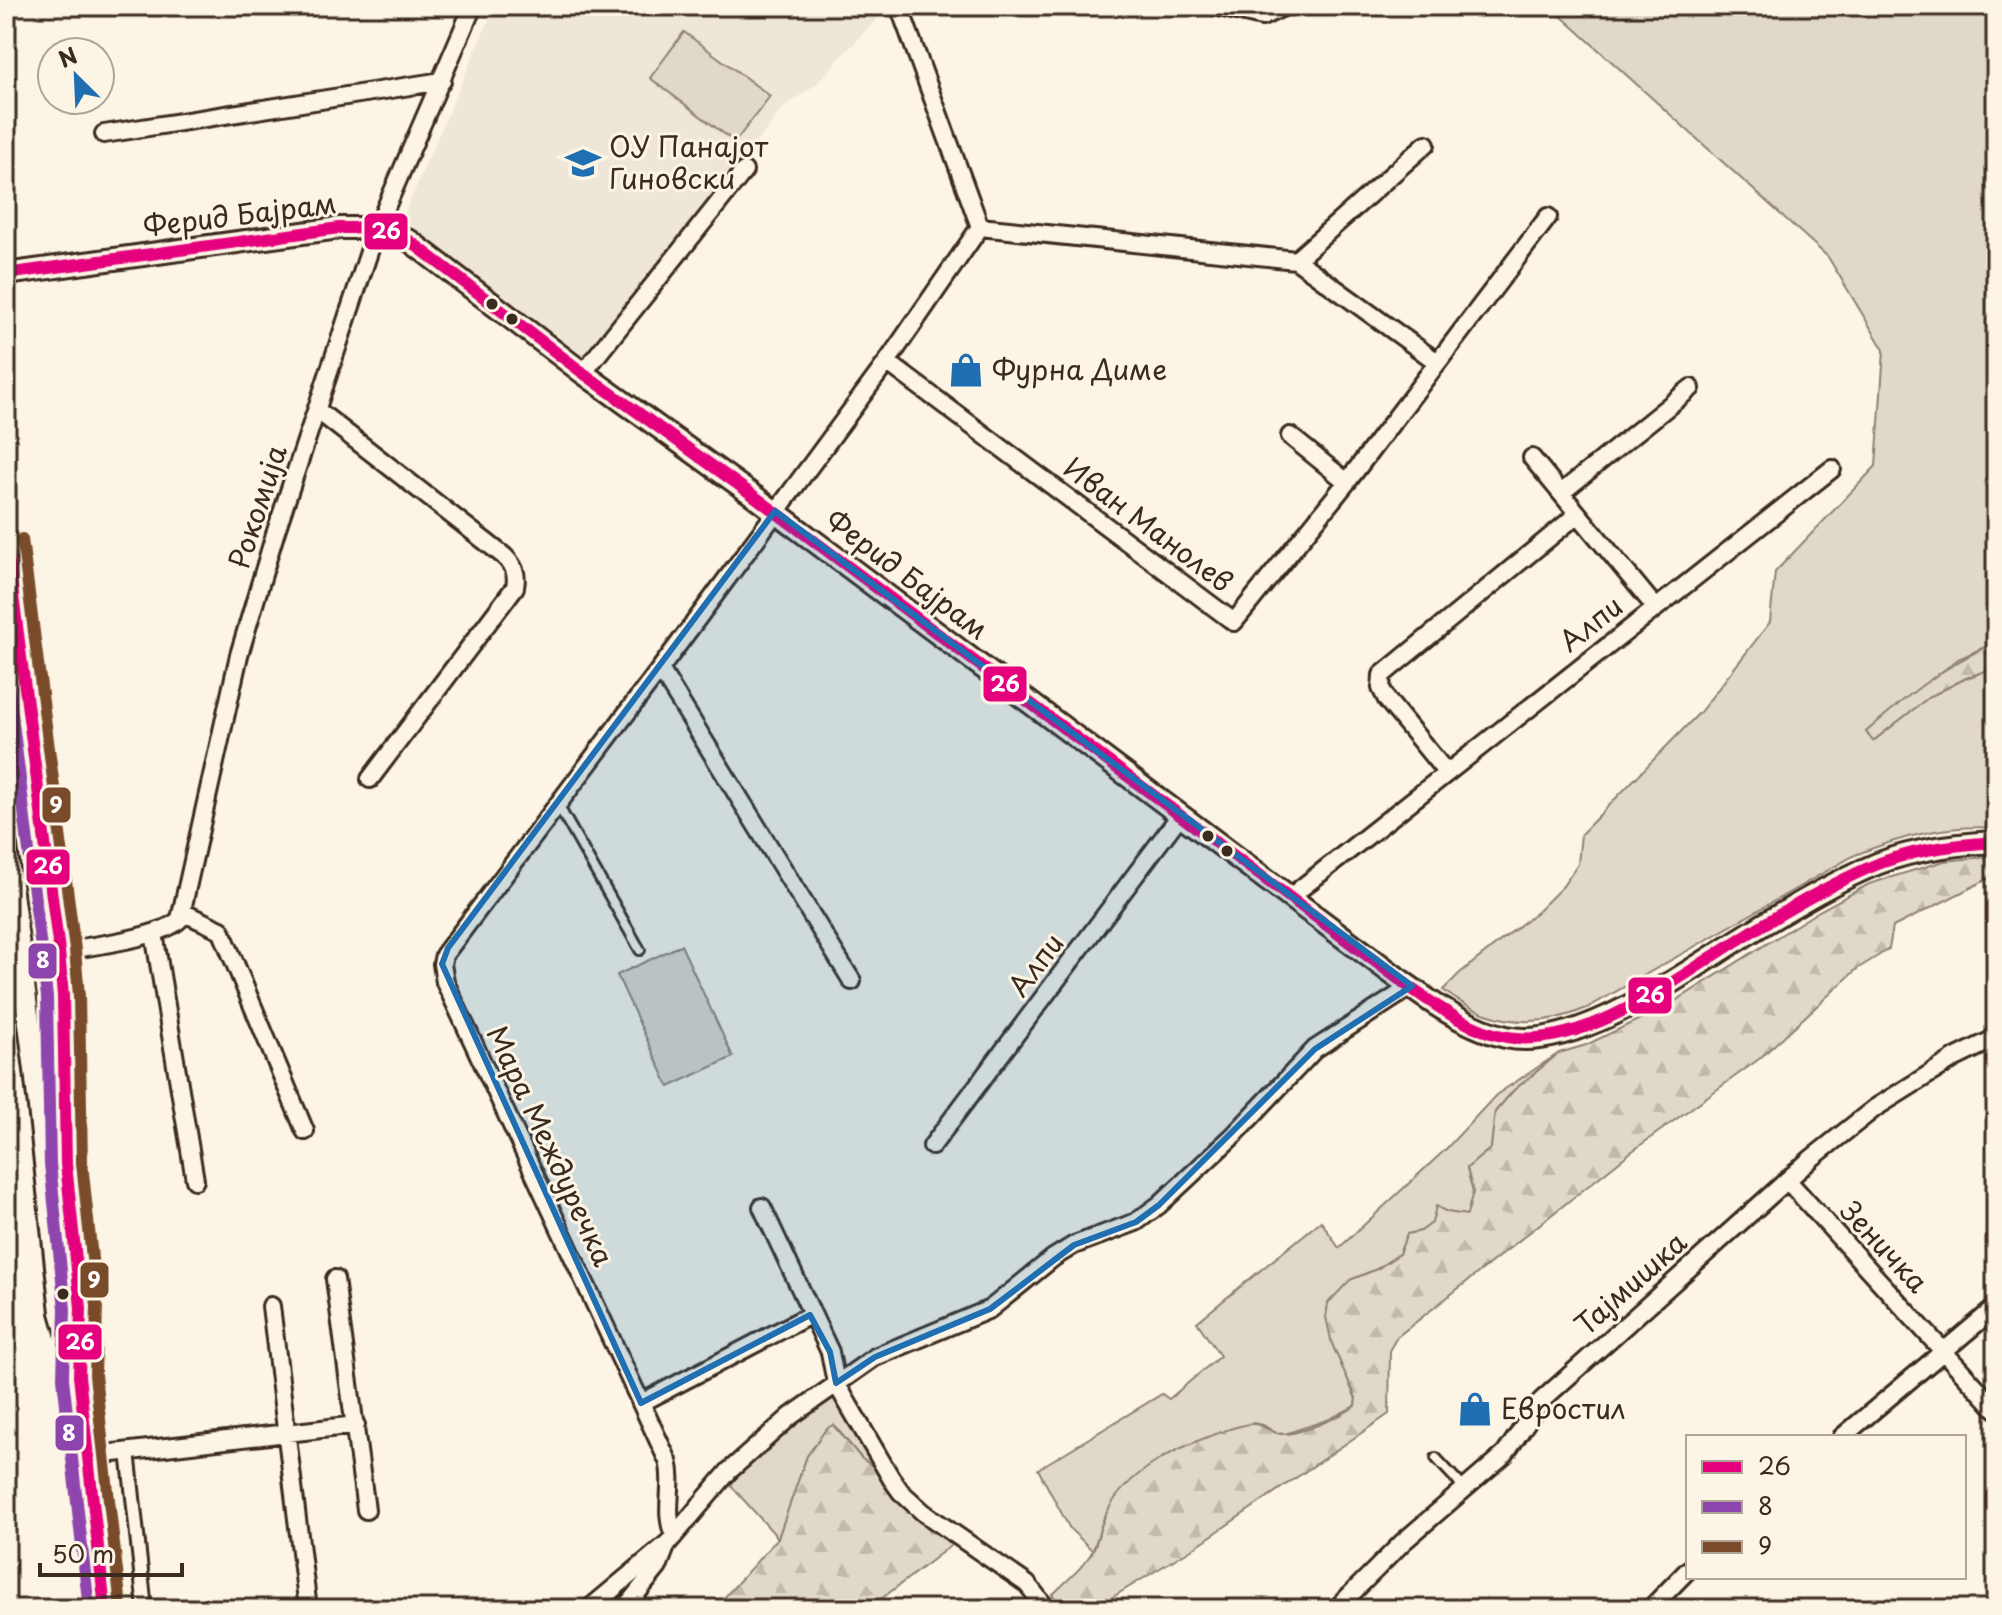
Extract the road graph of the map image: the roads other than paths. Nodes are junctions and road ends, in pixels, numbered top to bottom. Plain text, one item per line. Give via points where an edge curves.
1 (473, 6) edge
2 (1215, 6) edge
3 (1285, 6) edge
4 (902, 7) edge
5 (442, 81) junction
6 (104, 134) dead end
7 (1426, 144) dead end
8 (744, 171) dead end
9 (1548, 217) dead end
10 (980, 227) junction
11 (377, 228) junction
12 (1296, 260) junction
13 (6, 274) edge
14 (887, 362) junction
15 (1437, 362) junction
16 (583, 373) junction
17 (1691, 388) dead end
18 (317, 410) junction
19 (1290, 436) dead end
20 (1532, 458) dead end
21 (1832, 469) dead end
22 (1347, 482) junction
23 (1561, 493) junction
24 (775, 511) junction
25 (1578, 514) junction
26 (6, 541) edge
27 (1655, 607) junction
28 (660, 669) junction
29 (1446, 772) junction
30 (370, 779) dead end
31 (558, 804) junction
32 (1181, 814) junction
33 (1996, 842) edge
34 (6, 846) edge
35 (1290, 897) junction
36 (182, 912) junction
37 (154, 933) junction
38 (640, 950) dead end
39 (59, 951) junction
40 (852, 981) dead end
41 (1412, 986) junction
42 (1996, 1038) edge
43 (305, 1131) dead end
44 (932, 1146) dead end
45 (195, 1180) dead end
46 (1787, 1180) junction
47 (762, 1207) dead end
48 (335, 1279) dead end
49 (271, 1306) dead end
50 (1996, 1307) edge
51 (810, 1315) junction
52 (1943, 1350) junction
53 (79, 1376) junction
54 (836, 1383) junction
55 (641, 1403) junction
56 (1996, 1409) edge
57 (356, 1425) junction
58 (289, 1432) junction
59 (1844, 1435) edge
60 (128, 1451) junction
61 (88, 1456) junction
62 (1436, 1458) dead end
63 (1464, 1488) junction
64 (366, 1510) dead end
65 (671, 1539) junction
66 (1686, 1572) edge
67 (1354, 1592) junction
68 (105, 1609) edge
69 (145, 1609) edge
70 (308, 1609) edge
71 (589, 1609) edge
72 (624, 1609) edge
73 (1047, 1609) edge
74 (1336, 1609) edge
75 (1349, 1609) edge
76 (1650, 1609) edge

1 - 5 street, Рокомија
2 - 3 street via 1262,17
4 - 10 street
5 - 6 street
5 - 11 street, Рокомија
7 - 12 street
8 - 16 street
9 - 15 street, Иван Манолев
10 - 12 street
10 - 14 street
11 - 13 street, Ферид Бајрам via 339,228
11 - 16 street, Ферид Бајрам via 410,241
11 - 18 street, Рокомија
12 - 15 street
14 - 22 street, Иван Манолев via 1234,622
14 - 24 street
15 - 22 street, Иван Манолев
16 - 24 street, Ферид Бајрам
17 - 23 street
18 - 30 street via 504,556 517,580
18 - 36 street, Рокомија via 239,655
19 - 22 street
20 - 23 street, Алпи
21 - 27 street, Алпи
23 - 25 street, Алпи
24 - 28 street, Мара Междуречка
24 - 32 street, Ферид Бајрам
25 - 27 street, Алпи
25 - 29 street via 1381,678 1387,700
26 - 39 street
27 - 29 street, Алпи
28 - 31 street, Мара Междуречка
28 - 40 street
29 - 35 street, Алпи
31 - 38 lane
31 - 55 street, Мара Междуречка via 448,948 443,973
32 - 35 street, Ферид Бајрам
32 - 44 street, Алпи
33 - 41 street, Ферид Бајрам via 1955,844 1866,868 1648,995 1606,1017 1549,1036 1494,1034 1444,1010
34 - 53 street via 61,1312
35 - 41 street, Ферид Бајрам
36 - 37 street via 176,923
36 - 43 street via 221,930
37 - 39 street
37 - 45 street
39 - 53 street via 66,1164 81,1308
41 - 54 street via 1315,1049 1223,1145 1136,1222 1074,1245 990,1309 875,1357
42 - 46 street, Тајмишка via 1875,1108
46 - 52 street, Зеничка
46 - 63 street, Тајмишка via 1541,1401 1505,1454
47 - 51 street
48 - 57 street
49 - 58 street
50 - 52 street
51 - 54 street via 830,1352
51 - 55 street
52 - 56 street, Зеничка
52 - 59 street
53 - 61 street
54 - 65 street via 747,1455
54 - 73 street via 901,1492 1018,1576
55 - 65 street, Мара Междуречка via 671,1472
57 - 58 street
57 - 64 street
58 - 60 street
58 - 70 street
60 - 61 street
60 - 69 street
61 - 68 street
62 - 63 lane
63 - 67 street, Тајмишка
65 - 71 street
65 - 72 street via 658,1567
66 - 76 street
67 - 74 street, Тајмишка
67 - 75 street

